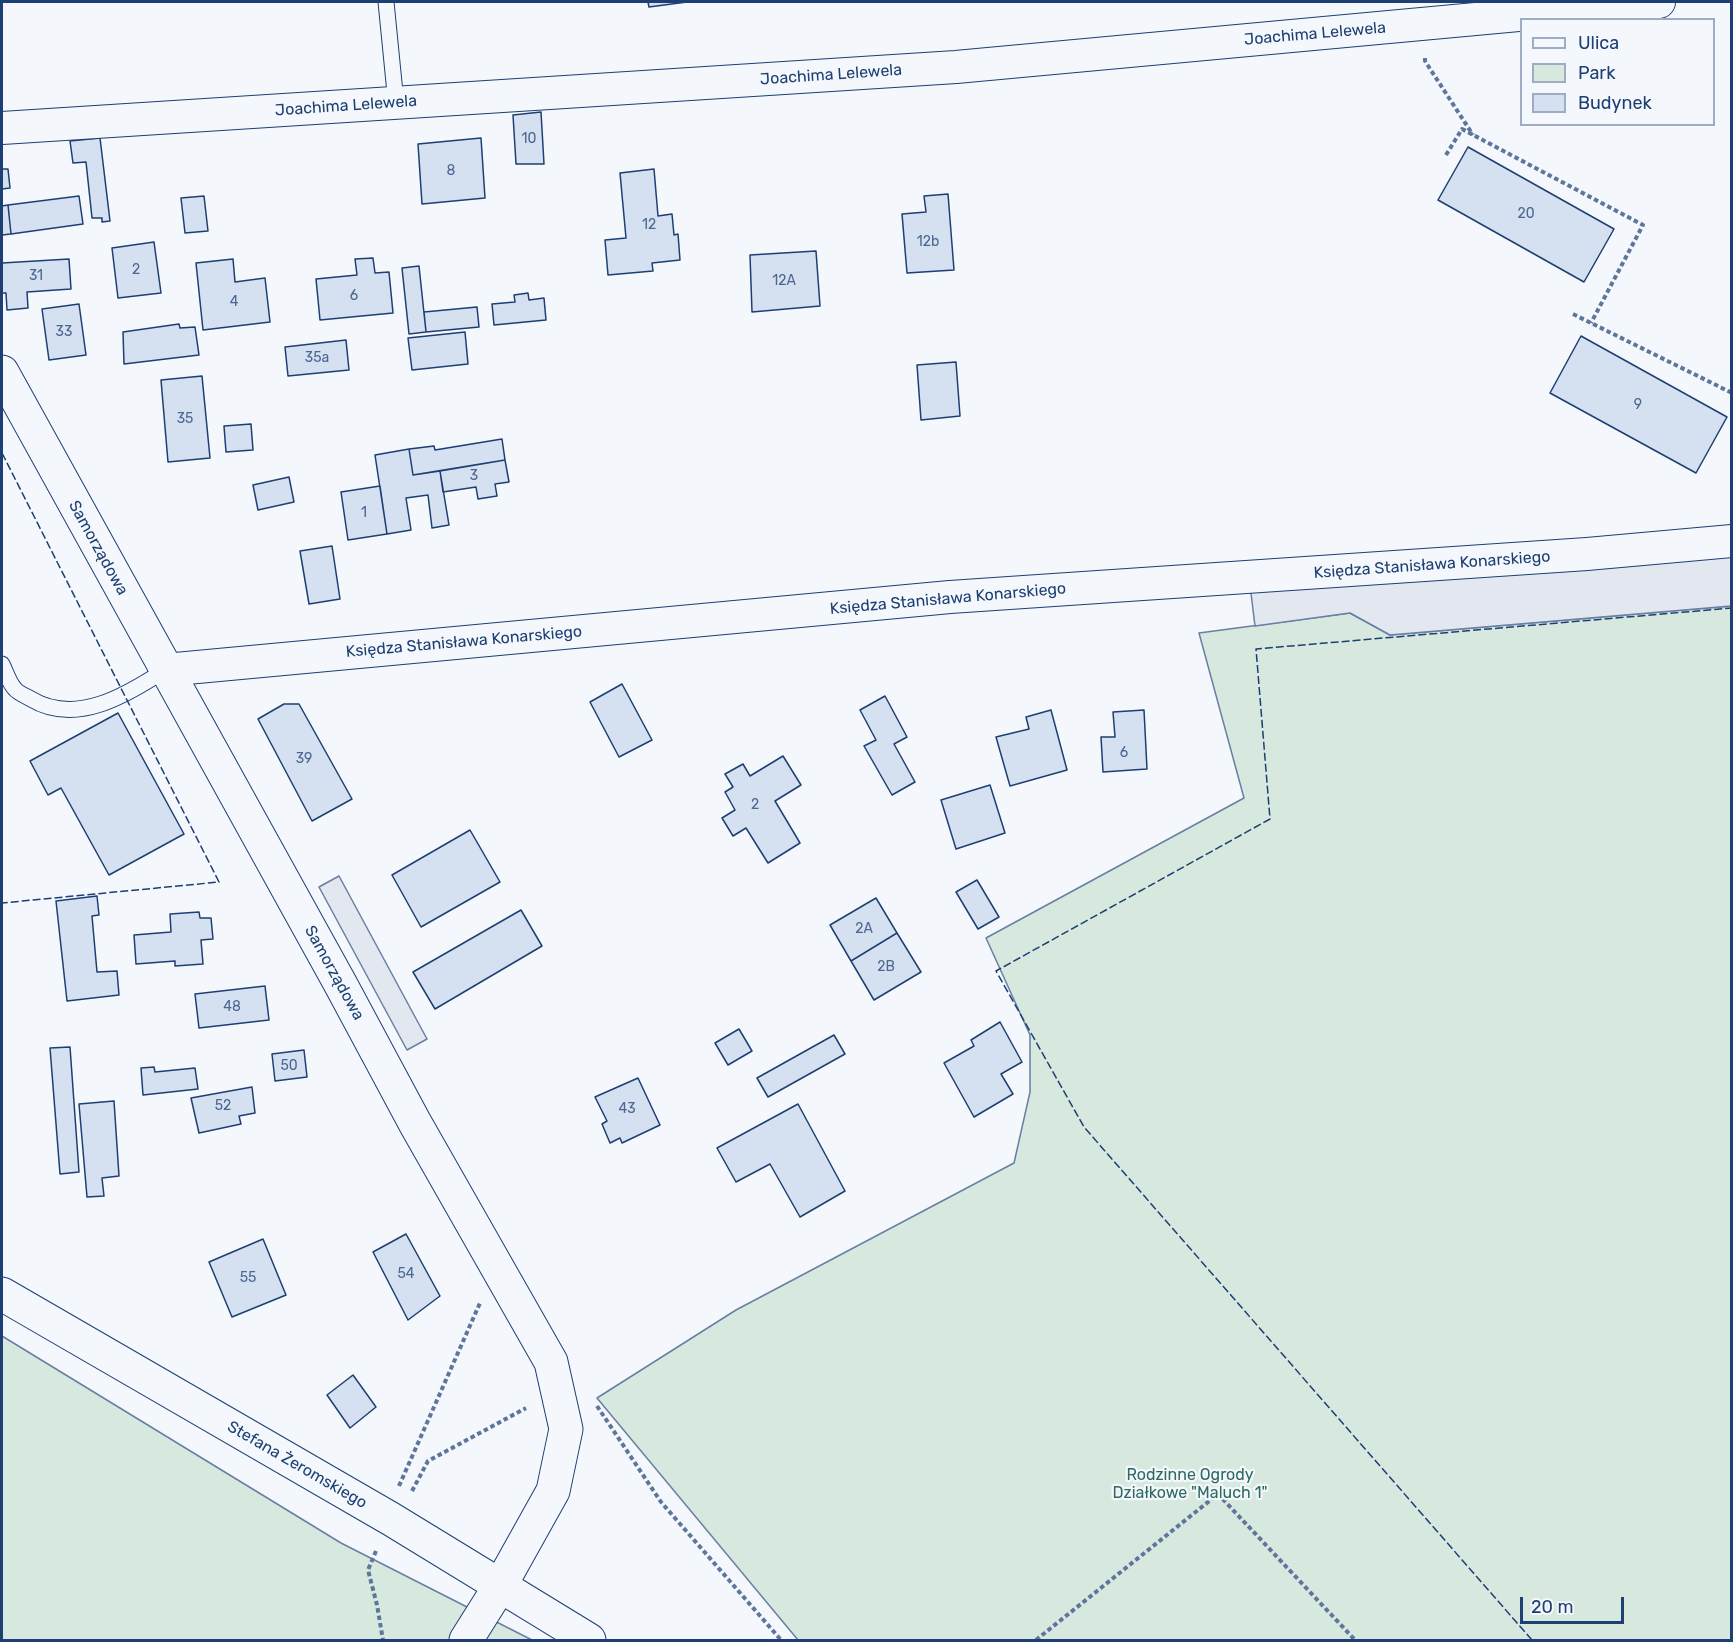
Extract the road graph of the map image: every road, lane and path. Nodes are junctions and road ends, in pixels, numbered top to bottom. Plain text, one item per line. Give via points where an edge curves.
1 (386, 2) edge
2 (1659, 2) edge
3 (1428, 24) junction
4 (396, 103) junction
5 (2, 128) edge
6 (1473, 136) junction
7 (1446, 155) dead end
8 (1573, 314) dead end
9 (1591, 323) junction
10 (3, 376) edge
11 (1731, 393) edge
12 (1731, 541) edge
13 (2, 664) edge
14 (165, 670) junction
15 (2, 1294) edge
16 (482, 1297) dead end
17 (592, 1397) dead end
18 (529, 1406) dead end
19 (397, 1491) dead end
20 (408, 1497) dead end
21 (376, 1549) dead end
22 (500, 1586) junction
23 (383, 1641) edge
24 (466, 1641) edge
25 (589, 1641) edge
26 (782, 1641) edge
27 (1036, 1641) edge
28 (1355, 1641) edge

1 - 4 lane
2 - 3 street, Joachima Lelewela
3 - 4 street, Joachima Lelewela via 956,67
3 - 6 path via 1425,61
4 - 5 street, Joachima Lelewela
6 - 7 path via 1462,129
6 - 9 path via 1643,225
8 - 9 path
9 - 11 path
10 - 14 street, Samorządowa
12 - 14 street, Księdza Stanisława Konarskiego via 1587,555 950,597
13 - 14 lane via 15,690 41,705 64,710 125,695
14 - 22 street, Samorządowa via 552,1362 566,1429 553,1491
15 - 22 street, Stefana Żeromskiego
16 - 19 path
17 - 26 path via 661,1502
18 - 20 path via 428,1461
21 - 23 path via 368,1570
22 - 24 street, Samorządowa
22 - 25 street, Stefana Żeromskiego
27 - 28 path via 1218,1494

